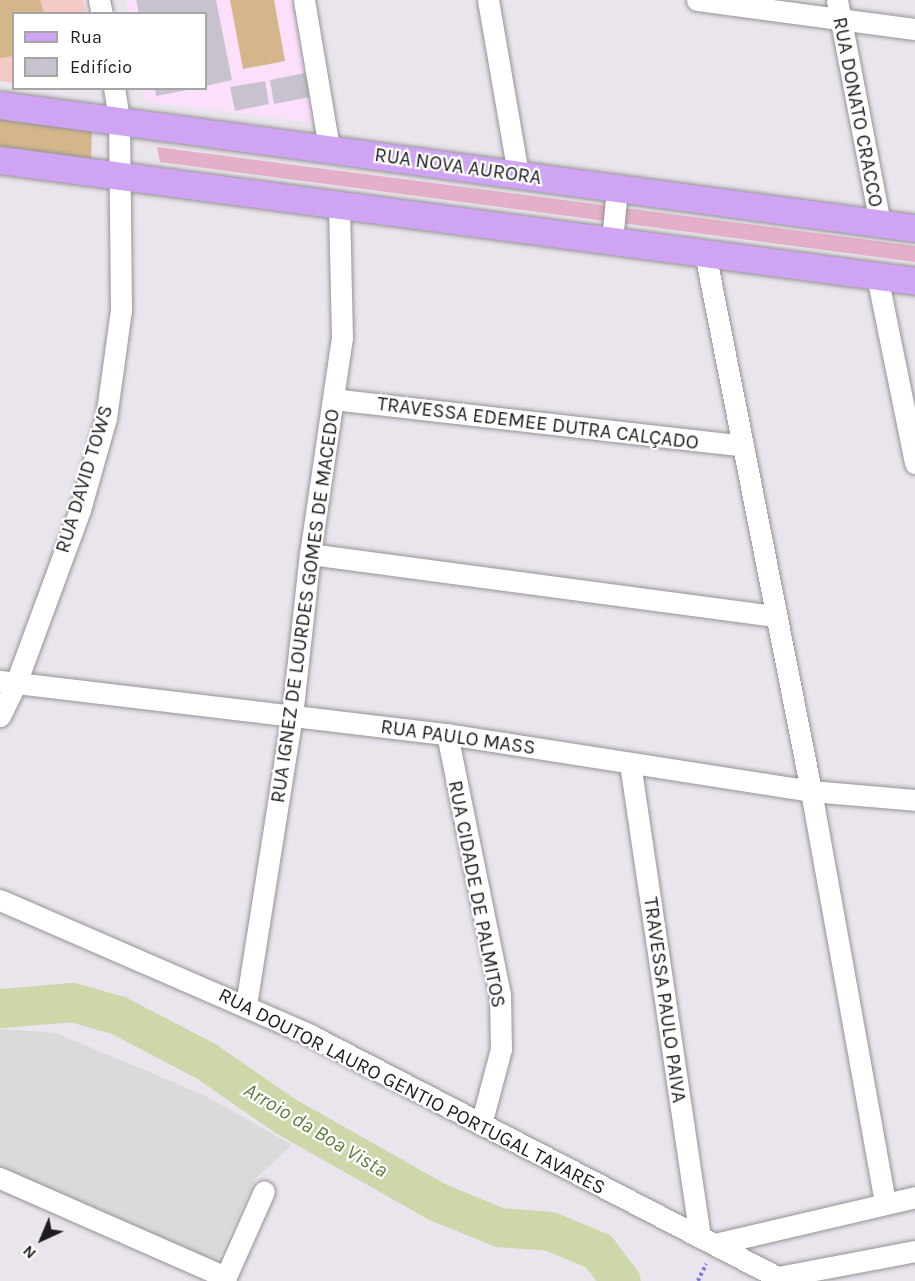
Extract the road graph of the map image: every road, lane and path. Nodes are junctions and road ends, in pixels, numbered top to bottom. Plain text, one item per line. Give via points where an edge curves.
1 (304, 0) edge
2 (488, 0) edge
3 (697, 0) edge
4 (837, 0) edge
5 (841, 21) junction
6 (915, 29) edge
7 (114, 90) edge
8 (0, 105) edge
9 (119, 119) junction
10 (329, 148) junction
11 (0, 160) edge
12 (518, 174) junction
13 (120, 176) junction
14 (617, 188) junction
15 (339, 205) junction
16 (880, 224) junction
17 (915, 228) edge
18 (612, 241) junction
19 (705, 253) junction
20 (877, 276) junction
21 (915, 281) edge
22 (333, 399) junction
23 (743, 446) junction
24 (915, 463) edge
25 (310, 554) junction
26 (776, 616) junction
27 (8, 682) edge
28 (0, 716) edge
29 (292, 716) junction
30 (447, 734) junction
31 (630, 763) junction
32 (811, 791) junction
33 (915, 800) edge
34 (0, 900) edge
35 (246, 1005) junction
36 (481, 1124) junction
37 (0, 1178) edge
38 (264, 1191) dead end
39 (915, 1197) edge
40 (885, 1203) junction
41 (708, 1240) junction
42 (915, 1251) edge
43 (225, 1279) edge
44 (781, 1279) edge

1 - 10 street
2 - 12 street
3 - 5 street
4 - 5 street, RUA DONATO CRACCO
5 - 6 street
5 - 16 street, RUA DONATO CRACCO
7 - 9 street, RUA DAVID TOWS
8 - 9 main road, RUA NOVA AURORA
9 - 10 main road, RUA NOVA AURORA
9 - 13 street, RUA DAVID TOWS
10 - 12 main road, RUA NOVA AURORA
11 - 13 main road
12 - 14 main road, RUA NOVA AURORA
13 - 15 main road
13 - 27 street, RUA DAVID TOWS via 121,310 106,418 80,510
14 - 16 main road, RUA NOVA AURORA
14 - 18 street
15 - 18 main road
15 - 22 street, RUA IGNEZ DE LOURDES GOMES DE MACEDO via 342,338
16 - 17 main road, RUA NOVA AURORA
18 - 19 main road
19 - 20 main road
19 - 23 street
20 - 21 main road
20 - 24 street
22 - 23 street, TRAVESSA EDEMEE DUTRA CALÇADO
22 - 25 street, RUA IGNEZ DE LOURDES GOMES DE MACEDO
23 - 26 street
25 - 26 street
25 - 29 street, RUA IGNEZ DE LOURDES GOMES DE MACEDO
26 - 32 street
27 - 28 street, RUA DAVID TOWS
27 - 29 street, RUA PAULO MASS
29 - 30 street, RUA PAULO MASS
29 - 35 street, RUA IGNEZ DE LOURDES GOMES DE MACEDO
30 - 31 street, RUA PAULO MASS
30 - 36 street, RUA CIDADE DE PALMITOS via 500,994 501,1049
31 - 32 street, RUA PAULO MASS
31 - 41 street, TRAVESSA PAULO PAIVA
32 - 33 street, RUA PAULO MASS
32 - 40 street
34 - 35 street, RUA DOUTOR LAURO GENTIO PORTUGAL TAVARES
35 - 36 street, RUA DOUTOR LAURO GENTIO PORTUGAL TAVARES
36 - 41 street, RUA DOUTOR LAURO GENTIO PORTUGAL TAVARES
37 - 43 street
38 - 43 street
39 - 40 street
40 - 41 street
41 - 44 street, RUA DOUTOR LAURO GENTIO PORTUGAL TAVARES
42 - 44 street

